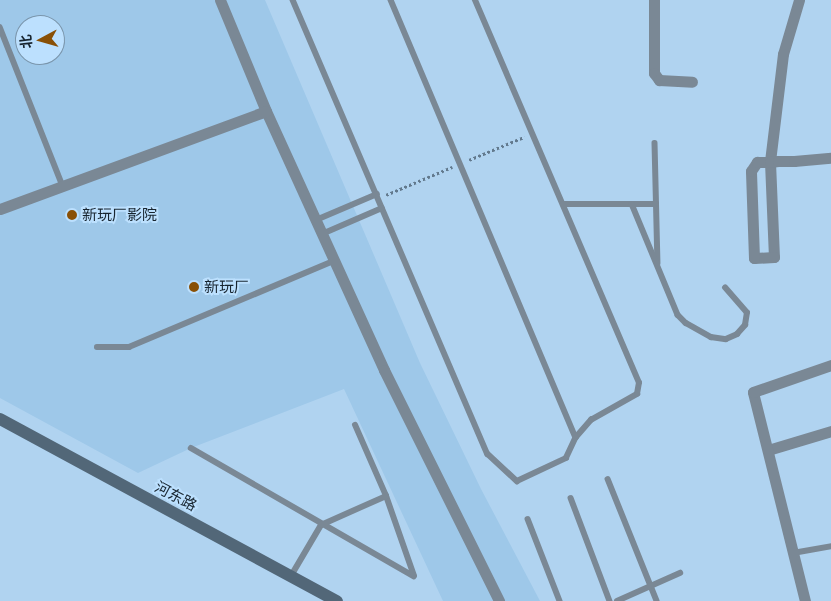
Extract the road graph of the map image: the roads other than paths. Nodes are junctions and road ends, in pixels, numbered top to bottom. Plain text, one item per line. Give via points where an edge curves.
1 (220, 0) edge
2 (294, 0) edge
3 (391, 0) edge
4 (475, 0) edge
5 (654, 0) edge
6 (800, 0) edge
7 (0, 27) edge
8 (692, 82) dead end
9 (266, 111) junction
10 (655, 143) dead end
11 (831, 158) edge
12 (770, 162) junction
13 (63, 186) junction
14 (376, 194) junction
15 (563, 204) junction
16 (632, 204) junction
17 (656, 204) junction
18 (382, 208) junction
19 (0, 209) edge
20 (316, 220) junction
21 (322, 234) junction
22 (334, 261) junction
23 (658, 267) junction
24 (725, 288) dead end
25 (97, 347) dead end
26 (831, 364) edge
27 (0, 420) edge
28 (355, 425) dead end
29 (831, 431) edge
30 (576, 437) junction
31 (191, 448) dead end
32 (768, 450) junction
33 (608, 480) dead end
34 (386, 496) junction
35 (571, 498) dead end
36 (528, 519) dead end
37 (321, 525) junction
38 (831, 546) edge
39 (793, 553) junction
40 (680, 573) dead end
41 (291, 576) junction
42 (651, 586) junction
43 (337, 601) edge
44 (499, 601) edge
45 (560, 601) edge
46 (610, 601) edge
47 (617, 601) edge
48 (657, 601) edge
49 (805, 601) edge

1 - 9 street
2 - 14 lane
3 - 30 lane
4 - 15 lane
5 - 8 street via 654,73 658,80
6 - 12 street via 782,54
7 - 13 lane
9 - 13 street
9 - 20 street
10 - 17 lane
11 - 12 street
12 - 12 street via 757,162 751,171 754,258 774,257
13 - 19 street
14 - 18 lane
14 - 20 lane
15 - 16 lane
15 - 30 lane via 639,383 637,394 591,420
16 - 17 lane
16 - 23 lane
17 - 23 lane
18 - 21 lane
18 - 30 lane via 488,454 517,481 566,458
20 - 21 street
21 - 22 street
22 - 25 lane via 128,347
22 - 44 street via 384,370
23 - 24 lane via 678,315 711,337 726,339 745,325 747,313
26 - 32 street via 753,392
27 - 41 main road, 河东路
28 - 34 lane
29 - 32 street
31 - 37 lane
32 - 39 street
33 - 42 lane
34 - 37 lane
34 - 37 lane via 414,576
35 - 46 lane
36 - 45 lane
37 - 41 lane
38 - 39 lane
39 - 49 street
40 - 42 lane
41 - 43 main road, 河东路
42 - 47 lane
42 - 48 lane

